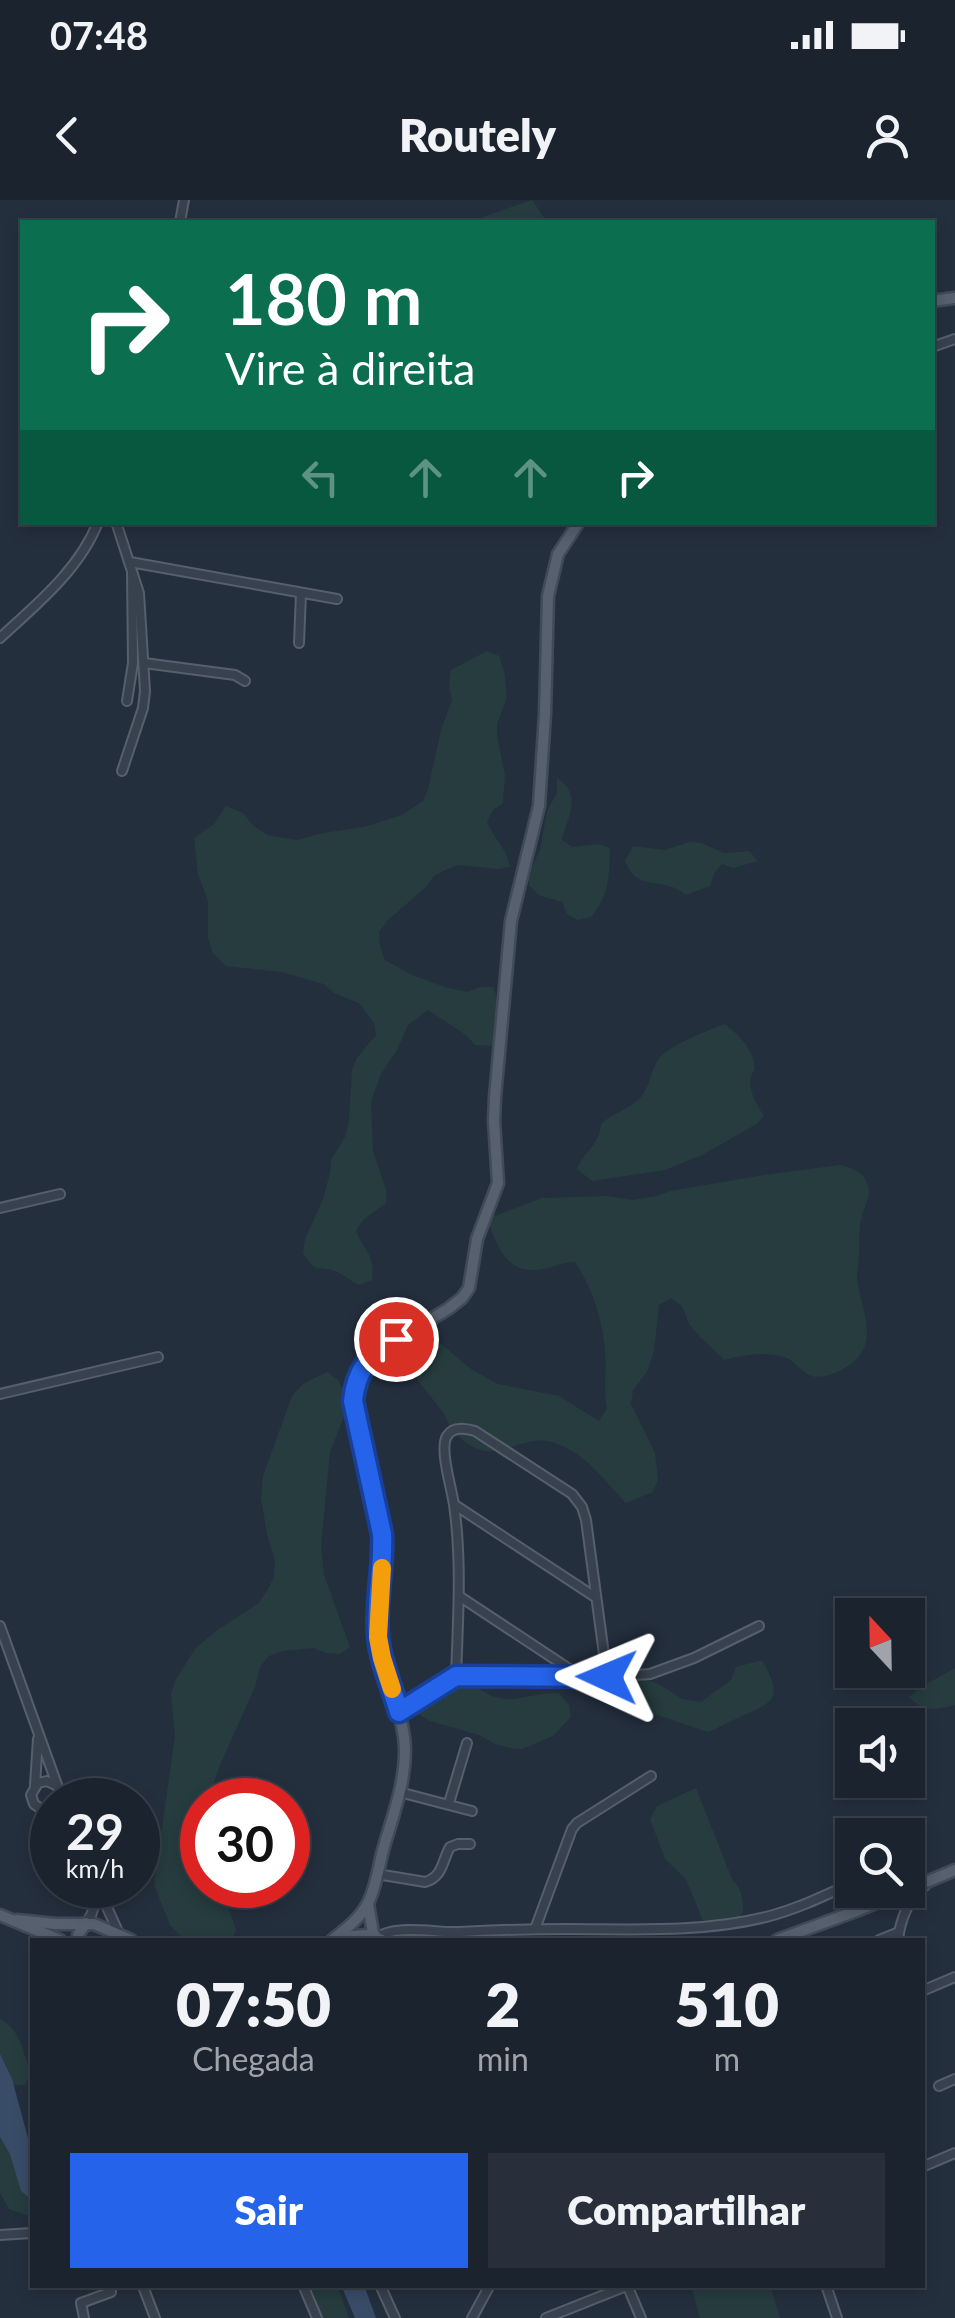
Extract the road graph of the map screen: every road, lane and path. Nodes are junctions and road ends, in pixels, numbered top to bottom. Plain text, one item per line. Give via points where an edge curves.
1 (97, 525) edge
2 (117, 525) edge
3 (577, 525) edge
4 (131, 566) junction
5 (301, 593) junction
6 (337, 600) dead end
7 (0, 638) edge
8 (299, 642) dead end
9 (144, 663) junction
10 (245, 681) dead end
11 (127, 702) dead end
12 (122, 771) dead end
13 (60, 1194) dead end
14 (0, 1208) edge
15 (158, 1358) dead end
16 (0, 1394) edge
17 (454, 1505) junction
18 (458, 1596) junction
19 (596, 1597) junction
20 (0, 1626) edge
21 (759, 1626) dead end
22 (546, 1654) junction
23 (456, 1676) junction
24 (536, 1676) junction
25 (580, 1676) junction
26 (607, 1677) junction
27 (399, 1712) junction
28 (38, 1734) junction
29 (467, 1743) dead end
30 (651, 1776) dead end
31 (35, 1778) edge
32 (53, 1778) edge
33 (398, 1792) junction
34 (449, 1803) junction
35 (472, 1811) dead end
36 (470, 1844) dead end
37 (955, 1870) edge
38 (377, 1874) junction
39 (934, 1880) junction
40 (925, 1884) edge
41 (835, 1891) edge
42 (368, 1902) junction
43 (94, 1908) edge
44 (107, 1908) edge
45 (862, 1908) edge
46 (902, 1908) edge
47 (0, 1915) edge
48 (905, 1915) junction
49 (17, 1920) junction
50 (86, 1923) junction
51 (535, 1929) junction
52 (119, 1934) junction
53 (899, 1936) edge
54 (56, 1938) edge
55 (78, 1938) edge
56 (128, 1938) edge
57 (332, 1938) edge
58 (336, 1938) edge
59 (375, 1938) edge
60 (378, 1938) edge
61 (380, 1938) edge
62 (782, 1938) edge
63 (955, 1977) edge
64 (925, 1990) edge
65 (955, 2079) edge
66 (939, 2086) dead end
67 (955, 2153) edge
68 (925, 2166) edge
69 (30, 2233) edge
70 (0, 2235) edge
71 (144, 2288) dead end
72 (304, 2288) edge
73 (381, 2288) edge
74 (488, 2288) edge
75 (621, 2288) edge
76 (629, 2288) edge
77 (827, 2288) edge
78 (112, 2292) dead end
79 (84, 2318) edge
80 (156, 2318) edge
81 (317, 2318) edge
82 (395, 2318) edge
83 (472, 2318) edge
84 (546, 2318) edge
85 (641, 2318) edge
86 (836, 2318) edge

1 - 7 street via 62,578
2 - 4 street
3 - 27 main road via 558,554 548,596 539,806 511,921 495,1097 498,1183 469,1288 448,1309 374,1354 354,1390 382,1534 380,1649
4 - 5 street
4 - 9 street via 142,610
4 - 11 street
5 - 6 street
5 - 8 street
9 - 10 street
9 - 12 street via 143,708
13 - 14 street
15 - 16 street
17 - 18 street
17 - 19 street
17 - 19 street via 445,1440 464,1428 577,1500
18 - 22 street
18 - 23 street
19 - 26 street
20 - 28 street
21 - 26 street via 661,1672
22 - 24 street
22 - 25 street
23 - 24 street
23 - 27 street
24 - 25 street
25 - 26 street
27 - 33 main road via 405,1753
28 - 31 street
28 - 32 street
29 - 34 street
30 - 51 street via 572,1828
33 - 34 street
33 - 38 main road
34 - 35 street
36 - 38 street via 450,1847 440,1872 425,1882
37 - 39 main road
38 - 42 main road
39 - 40 main road
39 - 48 street via 918,1890
41 - 51 street via 767,1917 716,1926
42 - 57 main road
42 - 60 main road
43 - 50 street
44 - 52 street
45 - 62 main road
46 - 48 street
47 - 49 main road
48 - 53 street
49 - 50 main road
49 - 54 main road
50 - 52 main road
50 - 55 main road
51 - 61 street via 392,1930
52 - 56 main road
58 - 59 main road
63 - 64 street
65 - 66 street
67 - 68 street
69 - 70 street
71 - 80 street
72 - 81 street
73 - 82 street
74 - 83 street
75 - 84 street
76 - 85 street
77 - 86 street
78 - 79 street via 81,2303

